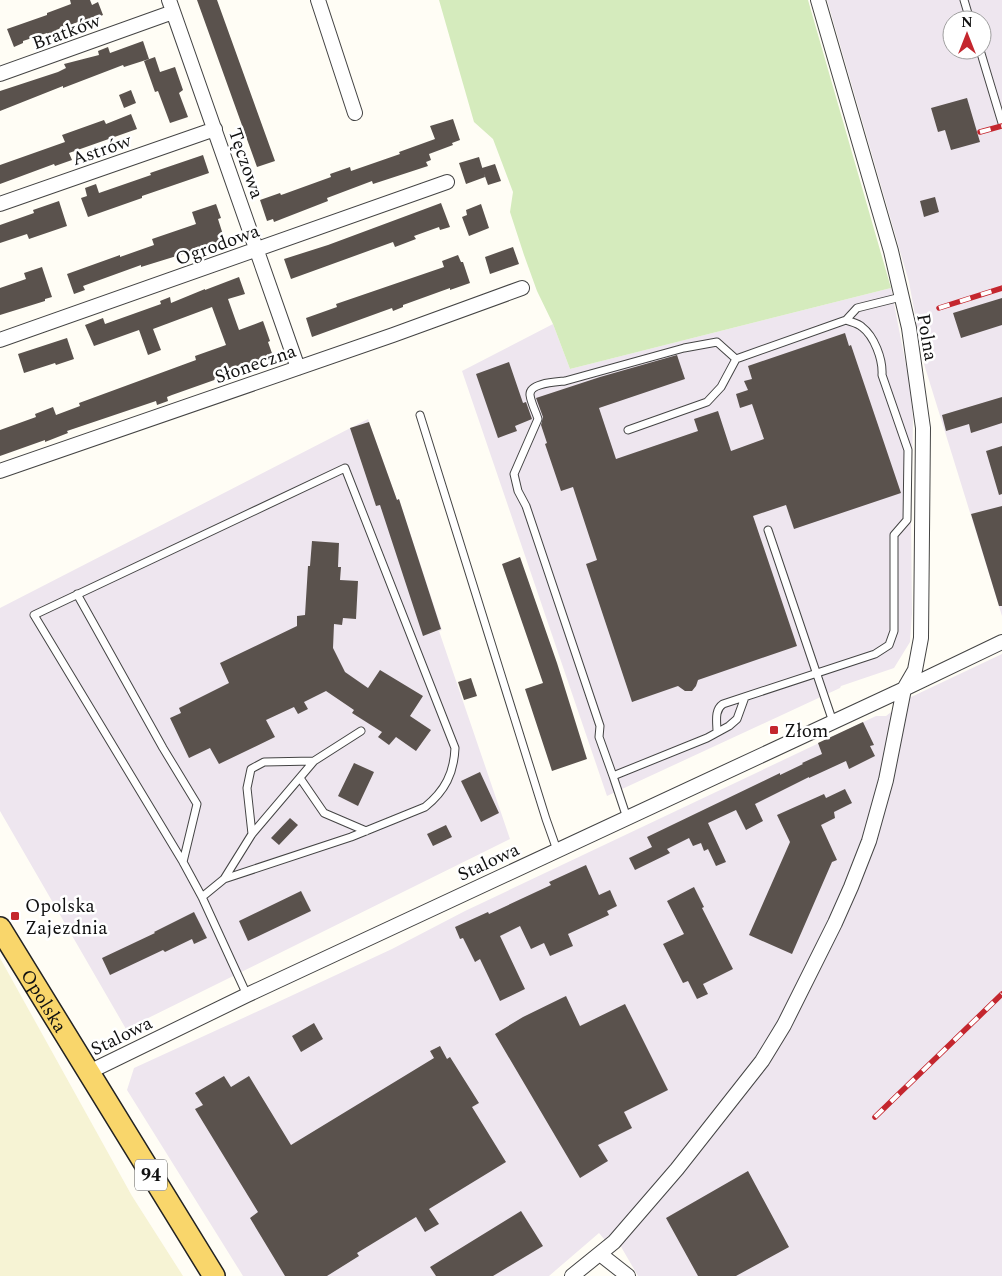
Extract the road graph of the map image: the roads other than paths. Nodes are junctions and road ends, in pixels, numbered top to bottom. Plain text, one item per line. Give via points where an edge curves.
1 (318, 0) edge
2 (818, 0) edge
3 (171, 6) edge
4 (983, 60) edge
5 (0, 74) edge
6 (355, 114) dead end
7 (1002, 123) edge
8 (215, 129) junction
9 (447, 182) dead end
10 (0, 204) edge
11 (257, 250) junction
12 (522, 288) dead end
13 (901, 297) junction
14 (846, 320) junction
15 (0, 340) edge
16 (736, 359) junction
17 (298, 368) junction
18 (420, 416) dead end
19 (628, 430) dead end
20 (0, 471) edge
21 (768, 530) dead end
22 (77, 594) junction
23 (1002, 642) edge
24 (816, 672) junction
25 (904, 689) junction
26 (743, 698) junction
27 (833, 722) junction
28 (361, 731) dead end
29 (717, 732) junction
30 (314, 761) junction
31 (613, 776) junction
32 (300, 778) junction
33 (627, 818) junction
34 (366, 831) junction
35 (252, 834) junction
36 (557, 850) junction
37 (183, 862) junction
38 (224, 879) junction
39 (202, 896) junction
40 (0, 928) edge
41 (247, 995) junction
42 (89, 1072) junction
43 (600, 1254) junction
44 (214, 1276) edge
45 (572, 1276) edge
46 (628, 1276) edge

1 - 6 street
2 - 13 street, Polna
3 - 5 street, Bratków
3 - 8 street, Tęczowa
4 - 7 lane
8 - 10 street, Astrów
8 - 11 street, Tęczowa
9 - 11 street, Ogrodowa
11 - 15 street, Ogrodowa
11 - 17 street, Tęczowa
12 - 17 street, Słoneczna
13 - 14 lane via 857,308
13 - 25 street, Polna via 923,428 921,638 915,670
14 - 16 lane
14 - 24 lane via 861,326 872,338 883,368 882,375 908,450 908,514 894,535 894,631 889,645 875,654
16 - 19 lane via 721,387 707,402
16 - 31 lane via 717,342 565,381 548,382 533,388 530,395 538,419 514,474 600,726 599,737
17 - 20 street, Słoneczna
18 - 36 lane
21 - 24 lane
22 - 34 lane via 345,468 455,748 451,775 436,798 419,810
22 - 37 lane via 197,804
22 - 37 lane via 34,615
23 - 25 street, Stalowa
24 - 26 lane
24 - 27 lane
25 - 27 street, Stalowa
25 - 43 street, Polna via 886,780 869,841 852,887 784,1025 726,1109 614,1242
26 - 29 lane via 737,719
26 - 29 lane via 718,707
27 - 33 street, Stalowa
28 - 30 lane
29 - 31 lane
30 - 32 lane
30 - 35 lane via 264,762 251,768 247,788
31 - 33 lane
32 - 34 lane via 324,814
32 - 35 lane
33 - 36 street, Stalowa
34 - 38 lane
35 - 38 lane
36 - 41 street, Stalowa
37 - 39 lane
38 - 39 lane
39 - 41 lane
40 - 42 main road, Opolska / 94
41 - 42 street, Stalowa
42 - 44 main road, 94
43 - 45 street, Polna
43 - 46 street

